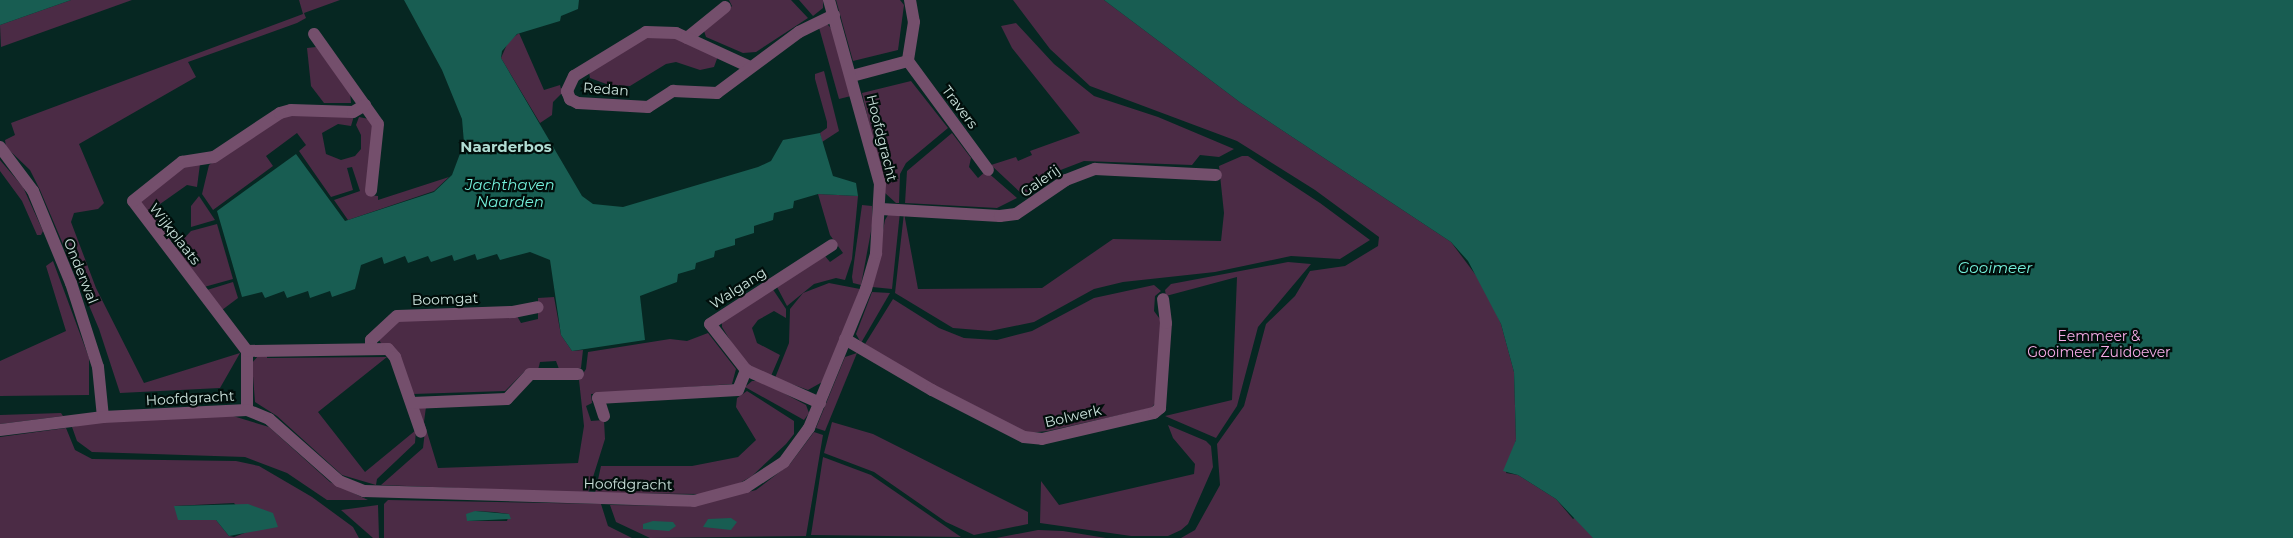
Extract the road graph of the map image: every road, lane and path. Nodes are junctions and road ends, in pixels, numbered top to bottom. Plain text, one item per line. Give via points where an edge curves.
1 (829, 0) edge
2 (910, 0) edge
3 (726, 7) dead end
4 (834, 15) junction
5 (314, 34) dead end
6 (687, 38) junction
7 (908, 62) junction
8 (750, 68) junction
9 (852, 76) junction
10 (365, 105) junction
11 (0, 147) edge
12 (988, 170) dead end
13 (1216, 175) dead end
14 (371, 192) dead end
15 (881, 209) junction
16 (832, 245) dead end
17 (1163, 299) dead end
18 (538, 307) dead end
19 (845, 339) junction
20 (371, 348) junction
21 (247, 351) junction
22 (746, 370) junction
23 (578, 374) dead end
24 (412, 403) junction
25 (820, 403) junction
26 (247, 410) junction
27 (604, 416) dead end
28 (103, 417) junction
29 (0, 430) edge
30 (421, 432) dead end

1 - 4 street, Hoofdgracht
2 - 7 street via 914,22
3 - 6 street
4 - 8 street, Redan via 799,32
4 - 9 street, Hoofdgracht
5 - 10 street
6 - 8 street, Redan
6 - 8 street, Redan via 662,30 646,32 574,76 568,83 570,99 578,103 648,107 673,91 717,93
7 - 9 street
7 - 12 street, Travers
9 - 15 street, Hoofdgracht via 874,155
10 - 14 street via 378,124
10 - 21 street, Wijkplaats via 353,112 290,110 280,113 214,157 182,162 133,201
11 - 28 street, Onderwal via 33,191 71,283 98,367
13 - 15 street, Galerij via 1094,169 1080,172 1028,208 1008,215
15 - 19 street, Hoofdgracht via 872,272
16 - 22 street, Walgang via 710,324
17 - 19 street, Bolwerk via 1166,323 1160,408 1154,413 1042,439 1024,437 932,390
18 - 20 street, Boomgat via 513,312 397,316 372,340
19 - 25 street, Hoofdgracht
20 - 21 street
20 - 24 street via 392,352
21 - 26 street
22 - 25 street, Walgang
22 - 27 street via 738,390 598,398
23 - 24 street via 530,374 507,399
24 - 30 street
25 - 26 street, Hoofdgracht via 794,452 774,471 732,493 694,501 364,491 339,481 269,419
26 - 28 street, Hoofdgracht
28 - 29 street, Hoofdgracht

